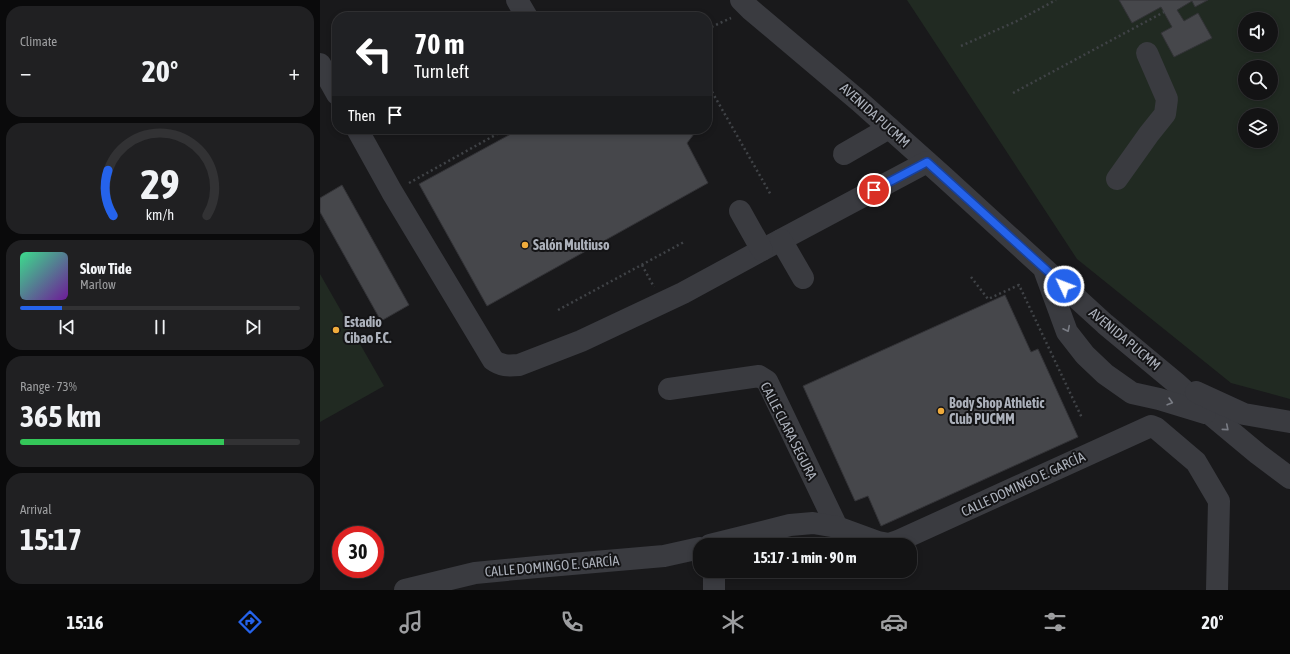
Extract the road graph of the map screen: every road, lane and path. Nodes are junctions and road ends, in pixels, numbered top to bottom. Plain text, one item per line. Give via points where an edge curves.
1 (517, 0) edge
2 (1056, 0) edge
3 (741, 3) edge
4 (524, 12) edge
5 (1164, 12) dead end
6 (712, 25) edge
7 (961, 46) dead end
8 (1147, 53) dead end
9 (320, 64) edge
10 (332, 85) edge
11 (712, 91) edge
12 (1013, 93) dead end
13 (889, 128) junction
14 (360, 134) edge
15 (497, 134) edge
16 (844, 154) dead end
17 (927, 162) junction
18 (1117, 179) dead end
19 (392, 192) junction
20 (771, 195) dead end
21 (740, 211) dead end
22 (684, 242) dead end
23 (771, 245) junction
24 (1043, 267) junction
25 (971, 277) dead end
26 (803, 278) dead end
27 (558, 310) dead end
28 (1176, 383) junction
29 (669, 389) dead end
30 (1210, 414) junction
31 (1082, 418) dead end
32 (1290, 422) edge
33 (1290, 478) edge
34 (837, 527) junction
35 (737, 538) edge
36 (693, 549) edge
37 (714, 578) edge
38 (405, 590) edge
39 (714, 590) edge
40 (1217, 590) edge

1 - 4 street
2 - 7 path
3 - 6 path
3 - 13 street, AVENIDA PUCMM
5 - 12 path
8 - 18 street via 1167,99 1165,114
9 - 10 street
11 - 20 path
13 - 16 street
13 - 17 street, AVENIDA PUCMM
14 - 19 street
15 - 19 path
17 - 23 street
17 - 24 street, AVENIDA PUCMM
19 - 23 street via 493,360 500,365 519,365 581,341 684,293
21 - 23 street
22 - 27 path
23 - 26 street
24 - 28 street, AVENIDA PUCMM via 1104,324
24 -> 30 street via 1067,332 1085,355 1105,374 1132,393
25 - 31 path via 988,299 1019,284
28 - 30 street, AVENIDA PUCMM
28 - 32 street, AVENIDA PUCMM via 1244,414
29 - 34 street, CALLE CLARA SEGURA via 760,376 767,381
30 -> 33 street, AVENIDA PUCMM
34 - 35 street, CALLE DOMINGO E. GARCÍA via 812,523 790,525
34 - 40 street, CALLE DOMINGO E. GARCÍA via 889,544 1151,426 1196,462 1219,501
36 - 38 street, CALLE DOMINGO E. GARCÍA via 664,556 475,573
37 - 39 street

